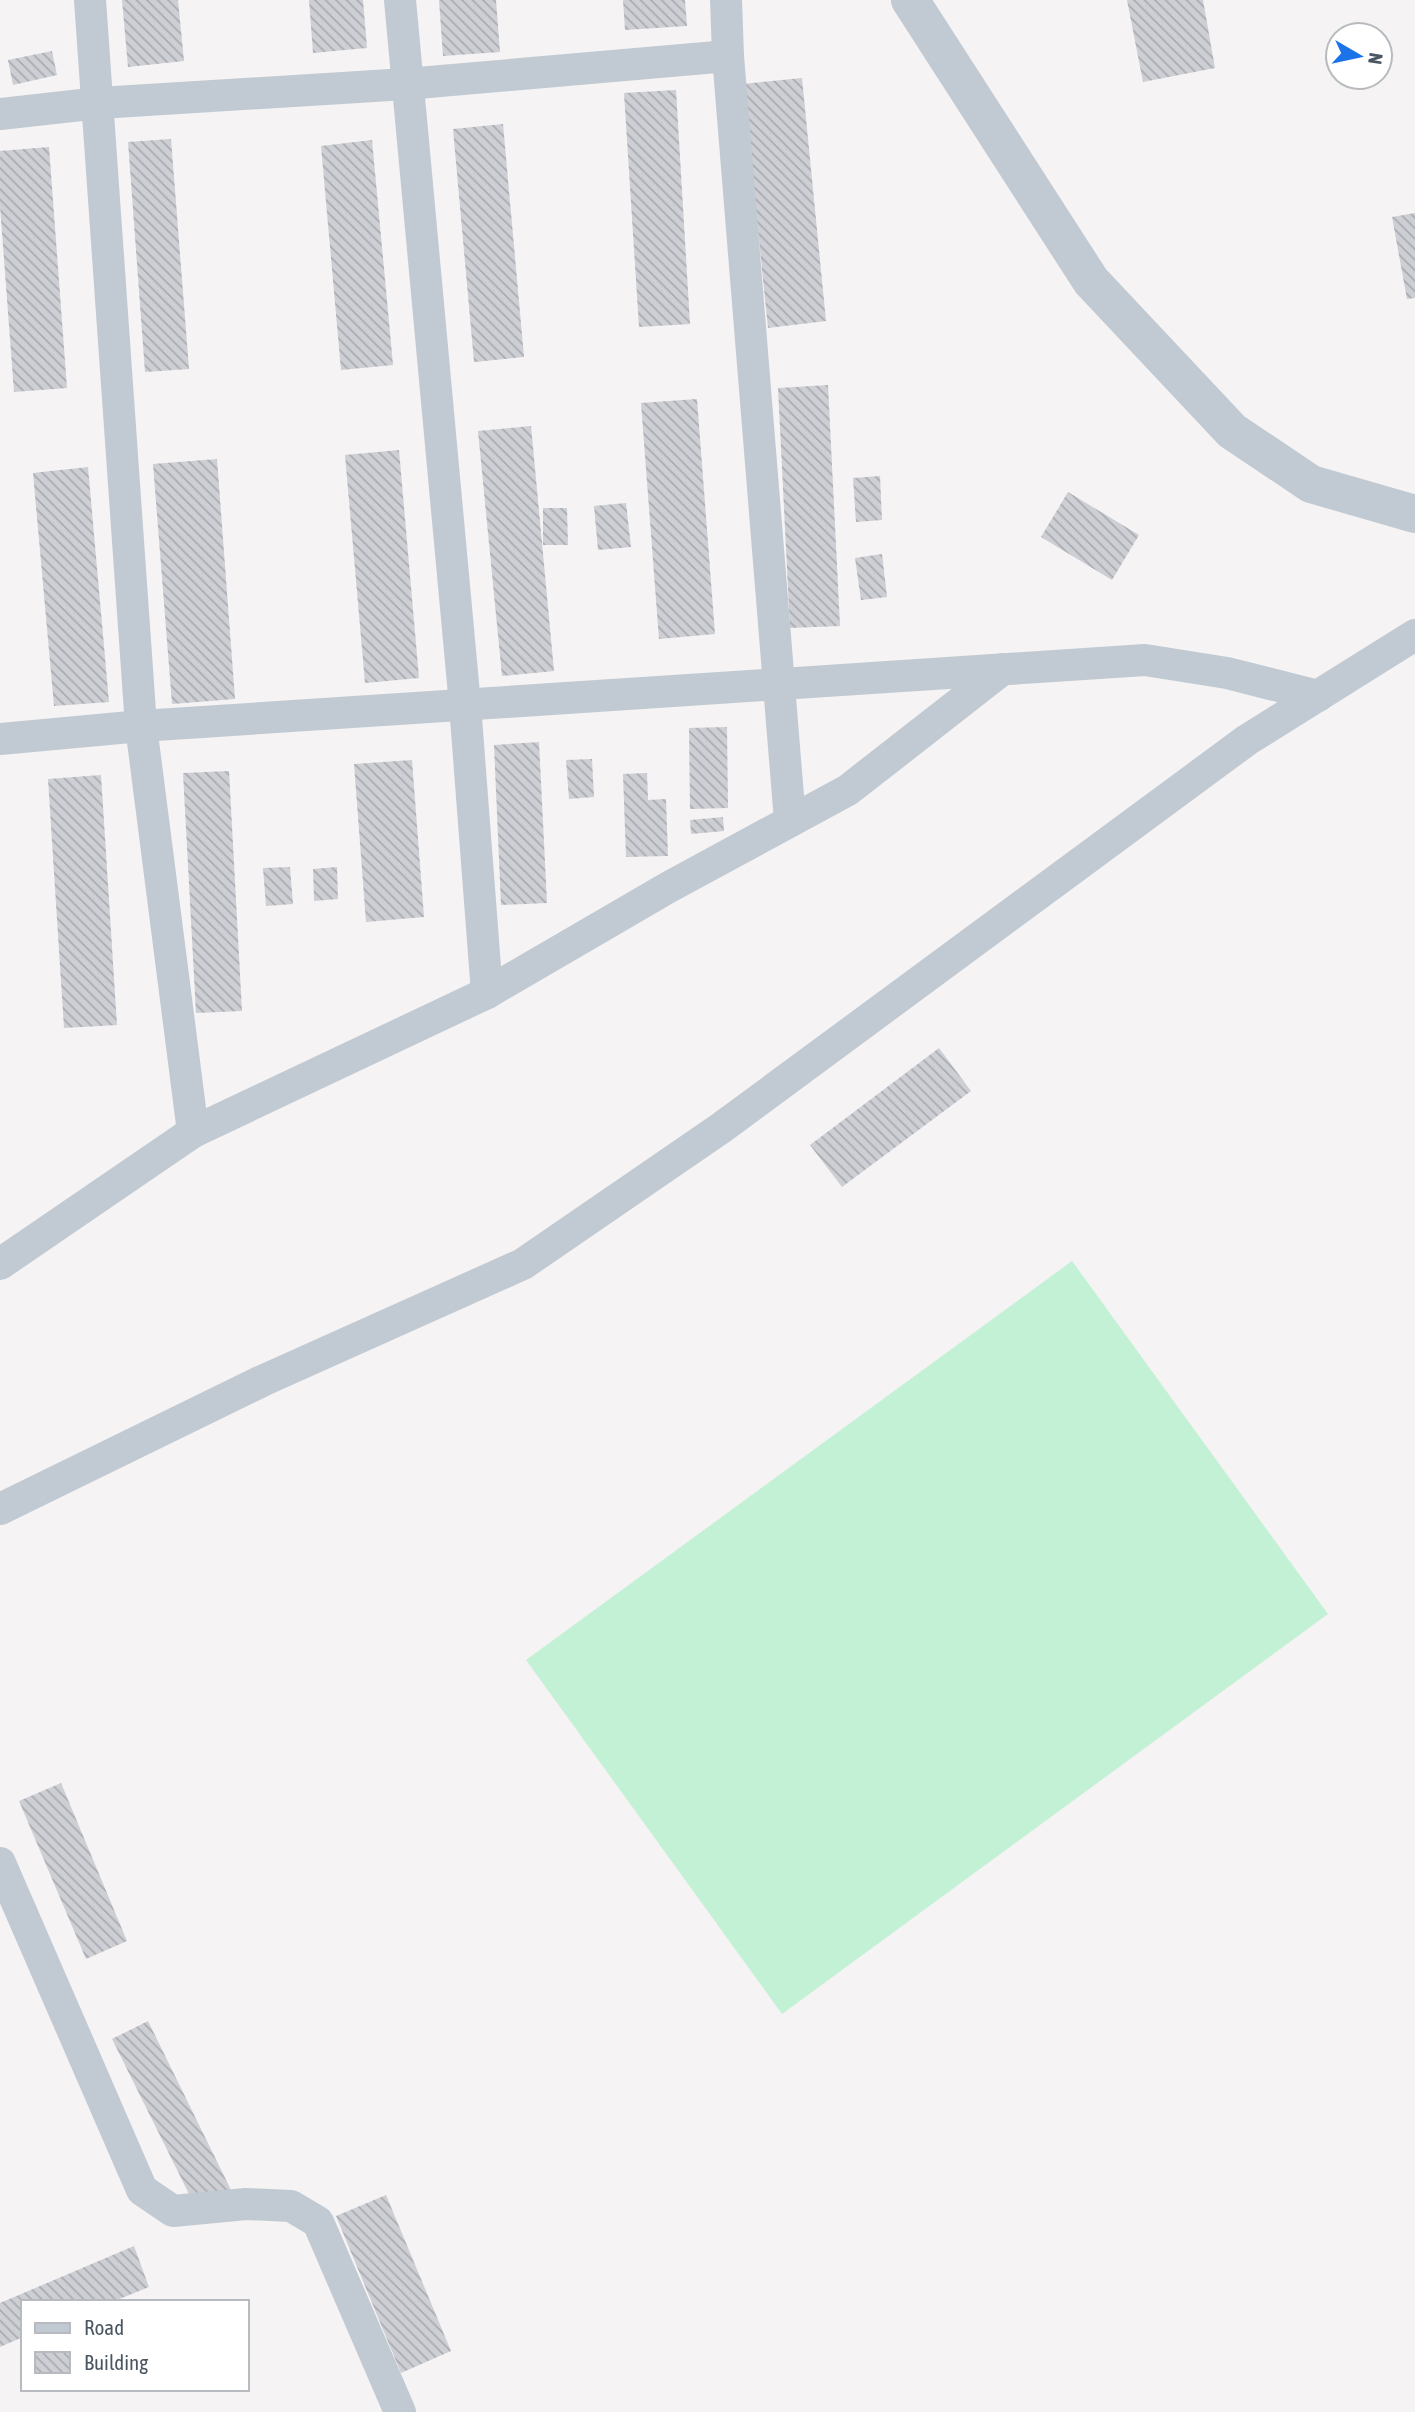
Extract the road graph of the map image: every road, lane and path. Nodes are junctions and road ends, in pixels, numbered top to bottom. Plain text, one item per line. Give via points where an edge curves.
1 (90, 0) edge
2 (400, 0) edge
3 (726, 0) edge
4 (910, 0) edge
5 (728, 56) junction
6 (406, 84) junction
7 (99, 103) junction
8 (0, 114) edge
9 (1415, 514) edge
10 (1415, 635) edge
11 (1003, 669) junction
12 (779, 682) junction
13 (1318, 696) junction
14 (465, 705) junction
15 (141, 726) junction
16 (0, 739) edge
17 (790, 821) junction
18 (487, 993) junction
19 (193, 1132) junction
20 (0, 1264) edge
21 (0, 1509) edge
22 (0, 1863) edge
23 (400, 2412) edge

1 - 7 street
2 - 6 street
3 - 5 street
4 - 9 street via 1091,281 1232,431 1311,484
5 - 6 street
5 - 12 street
6 - 7 street
6 - 14 street
7 - 8 street
7 - 15 street
10 - 13 street
11 - 12 street
11 - 13 street via 1145,660 1227,673
11 - 17 street via 848,790
12 - 14 street
12 - 17 street
13 - 21 street via 1247,740 722,1128 523,1264 262,1381
14 - 15 street
14 - 18 street
15 - 16 street
15 - 19 street
17 - 18 street
18 - 19 street
19 - 20 street
22 - 23 street via 142,2190 173,2211 246,2204 290,2206 318,2222

